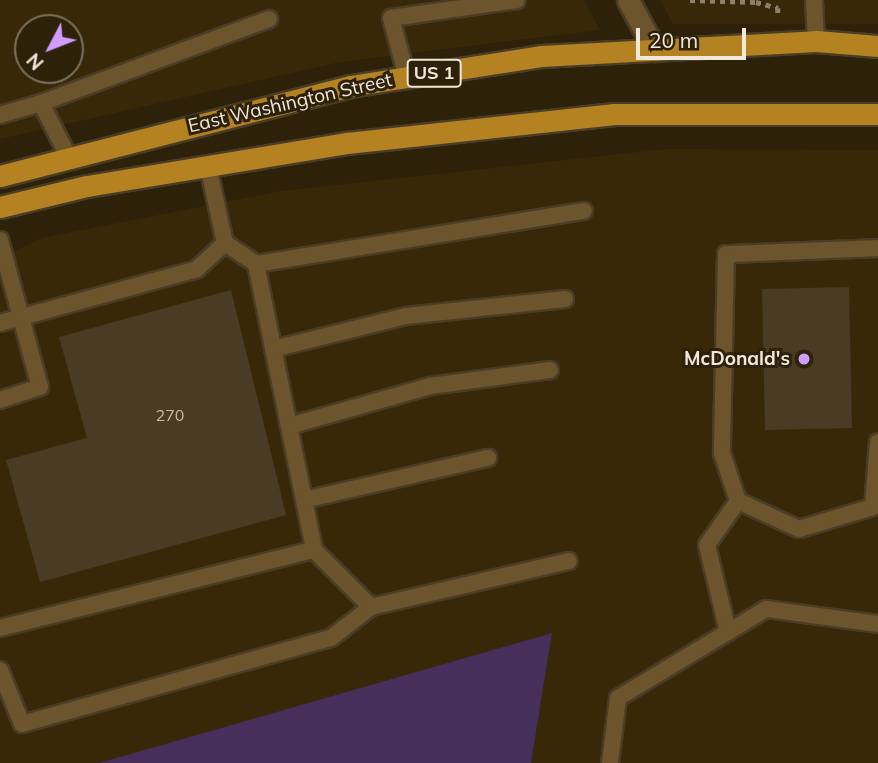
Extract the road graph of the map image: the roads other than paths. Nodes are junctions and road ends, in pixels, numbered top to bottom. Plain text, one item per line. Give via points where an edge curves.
1 (517, 0) edge
2 (628, 0) edge
3 (814, 0) edge
4 (269, 19) dead end
5 (816, 41) junction
6 (878, 46) edge
7 (654, 50) junction
8 (407, 77) junction
9 (41, 103) junction
10 (878, 114) edge
11 (0, 115) edge
12 (67, 154) junction
13 (208, 166) junction
14 (0, 176) edge
15 (0, 207) edge
16 (584, 211) dead end
17 (0, 240) edge
18 (225, 243) junction
19 (878, 248) edge
20 (256, 264) junction
21 (565, 299) dead end
22 (23, 315) junction
23 (0, 323) edge
24 (273, 349) junction
25 (550, 370) dead end
26 (0, 400) edge
27 (289, 426) junction
28 (878, 442) edge
29 (488, 458) dead end
30 (304, 500) junction
31 (738, 501) junction
32 (314, 550) junction
33 (569, 561) dead end
34 (371, 607) junction
35 (878, 624) edge
36 (0, 628) edge
37 (728, 632) junction
38 (0, 670) edge
39 (610, 763) edge

1 - 8 lane via 391,19
2 - 7 street
3 - 5 lane
4 - 9 lane
5 - 6 main road, East Washington Street / US 1
5 - 7 main road, East Washington Street / US 1
7 - 8 main road, East Washington Street / US 1 via 541,56
8 - 12 main road, East Washington Street / US 1
9 - 11 lane
9 - 12 lane
10 - 13 main road via 614,114
12 - 14 main road, East Washington Street / US 1
13 - 15 main road
13 - 18 lane
16 - 20 lane
17 - 22 lane
18 - 20 lane
18 - 22 lane via 197,269
19 - 31 lane via 726,254 722,453
20 - 24 lane
21 - 24 lane via 406,316
22 - 23 lane
22 - 26 lane via 40,387
24 - 27 lane
25 - 27 lane via 430,386
27 - 30 lane
28 - 31 lane via 873,507 799,529
29 - 30 lane
30 - 32 lane
31 - 37 lane via 707,545
32 - 34 lane
32 - 36 lane
33 - 34 lane
34 - 38 lane via 331,638 23,724
35 - 37 lane via 766,609
37 - 39 lane via 618,698

